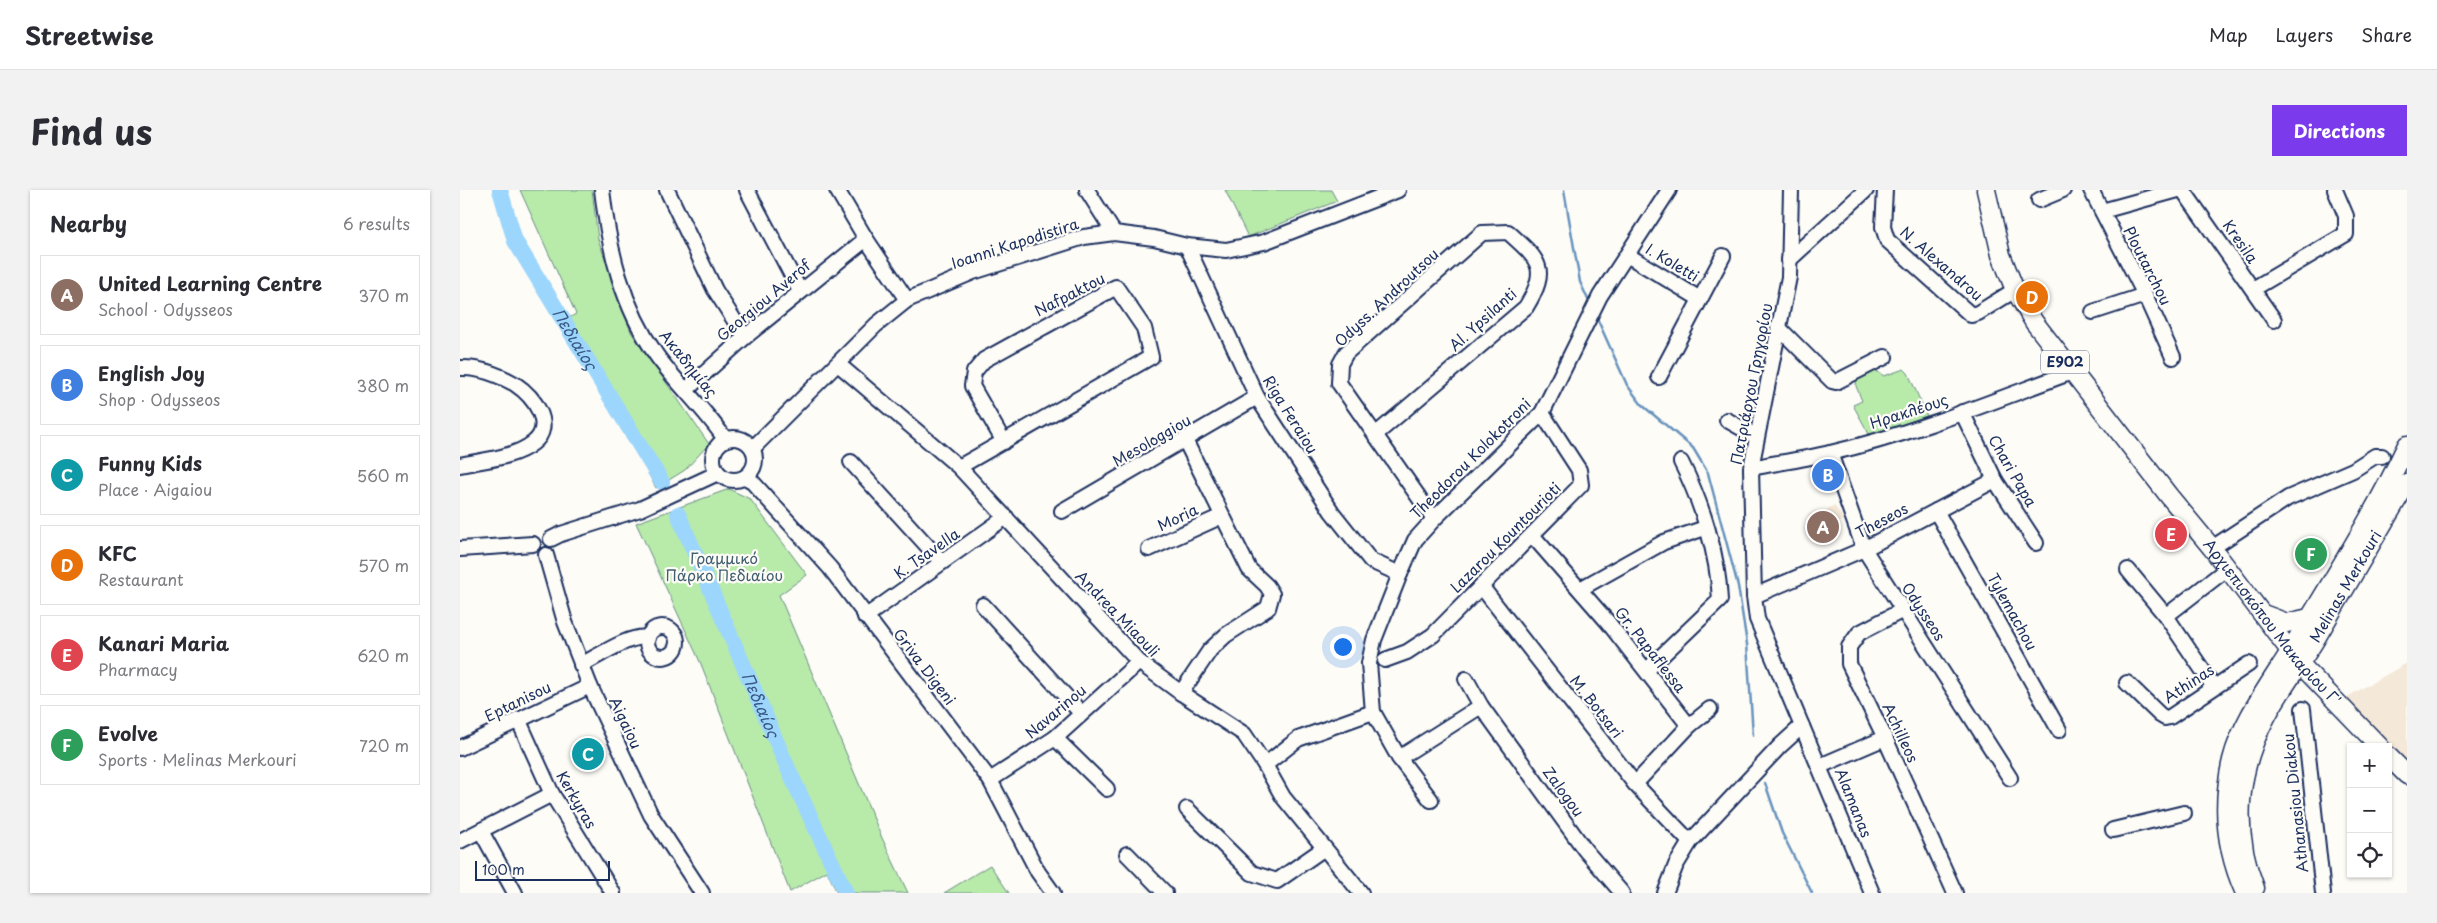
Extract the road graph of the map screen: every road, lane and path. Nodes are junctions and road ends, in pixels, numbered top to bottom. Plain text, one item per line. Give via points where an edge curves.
1 (602, 190) edge
2 (667, 190) edge
3 (747, 190) edge
4 (837, 190) edge
5 (1087, 190) edge
6 (1398, 190) edge
7 (1669, 190) edge
8 (1792, 190) edge
9 (1866, 190) edge
10 (1885, 190) edge
11 (1986, 190) edge
12 (2063, 190) edge
13 (2091, 190) edge
14 (2178, 190) edge
15 (2183, 190) edge
16 (2335, 190) edge
17 (2039, 200) dead end
18 (2102, 211) junction
19 (1114, 233) junction
20 (1482, 233) joint
21 (866, 239) junction
22 (1187, 246) junction
23 (1627, 255) junction
24 (1723, 256) dead end
25 (1789, 260) junction
26 (2253, 289) junction
27 (2015, 290) junction
28 (800, 291) junction
29 (2145, 295) junction
30 (1700, 299) junction
31 (907, 300) junction
32 (2093, 312) dead end
33 (2274, 320) dead end
34 (1778, 327) junction
35 (745, 336) junction
36 (1884, 357) dead end
37 (2173, 357) dead end
38 (838, 364) junction
39 (460, 368) edge
40 (2072, 372) junction
41 (1659, 378) dead end
42 (686, 390) junction
43 (1257, 397) junction
44 (1962, 412) junction
45 (1542, 413) junction
46 (1727, 420) dead end
47 (1375, 435) junction
48 (1757, 437) junction
49 (725, 439) junction
50 (1185, 440) junction
51 (1004, 442) junction
52 (2407, 445) edge
53 (753, 448) junction
54 (1830, 453) junction
55 (2382, 456) dead end
56 (852, 462) dead end
57 (1681, 462) dead end
58 (460, 465) edge
59 (959, 468) junction
60 (1751, 468) junction
61 (718, 473) junction
62 (747, 476) junction
63 (1995, 480) junction
64 (2407, 483) edge
65 (1062, 511) dead end
66 (1936, 511) junction
67 (1222, 516) junction
68 (1006, 517) junction
69 (1434, 518) junction
70 (1706, 528) junction
71 (1532, 535) junction
72 (551, 539) junction
73 (2036, 543) dead end
74 (533, 544) junction
75 (2212, 548) junction
76 (460, 549) edge
77 (1149, 549) dead end
78 (1864, 549) junction
79 (546, 554) junction
80 (942, 562) junction
81 (2228, 568) junction
82 (2128, 570) dead end
83 (1400, 574) junction
84 (1481, 586) junction
85 (1580, 589) junction
86 (1754, 596) junction
87 (982, 605) dead end
88 (1903, 610) junction
89 (2262, 614) junction
90 (865, 616) junction
91 (2166, 616) junction
92 (2309, 618) junction
93 (648, 638) dead end
94 (2295, 658) junction
95 (1385, 660) dead end
96 (1139, 662) junction
97 (2249, 664) dead end
98 (581, 665) junction
99 (1647, 670) junction
100 (1466, 679) dead end
101 (2127, 683) dead end
102 (590, 686) junction
103 (2214, 687) junction
104 (2282, 692) junction
105 (1181, 693) junction
106 (2328, 693) junction
107 (1481, 706) junction
108 (1710, 709) dead end
109 (2303, 709) dead end
110 (1373, 712) junction
111 (1081, 713) junction
112 (518, 719) junction
113 (1689, 726) junction
114 (1802, 726) junction
115 (2059, 730) dead end
116 (1055, 738) junction
117 (1885, 738) junction
118 (2376, 743) edge
119 (460, 748) edge
120 (1399, 758) junction
121 (2392, 760) edge
122 (1265, 765) junction
123 (1820, 766) junction
124 (2407, 775) edge
125 (2010, 778) dead end
126 (990, 780) junction
127 (1635, 784) junction
128 (1107, 789) dead end
129 (552, 794) junction
130 (1431, 800) dead end
131 (1187, 809) dead end
132 (2184, 813) dead end
133 (2113, 830) dead end
134 (480, 831) junction
135 (460, 841) edge
136 (1690, 842) junction
137 (1324, 849) junction
138 (1127, 854) dead end
139 (515, 893) edge
140 (613, 893) edge
141 (702, 893) edge
142 (1053, 893) edge
143 (1165, 893) edge
144 (1360, 893) edge
145 (1622, 893) edge
146 (1665, 893) edge
147 (1872, 893) edge
148 (1955, 893) edge
149 (2245, 893) edge
150 (2257, 893) edge
151 (2323, 893) edge

1 - 42 street, Ακαδημίας via 613,262 624,293 640,329
2 - 35 street via 715,290
3 - 28 street
4 - 21 street
5 - 19 street
6 - 22 street, Ioanni Kapodistira via 1264,242 1226,250
7 - 23 street, Theodorou Kolokotroni
8 - 25 street, Πατριάρχου Γρηγορίου
9 - 25 street
10 - 27 street, N. Alexandrou via 1883,228 1887,240 1971,315 1978,314
11 - 27 main road, Αρχιεπισκόπου Μακαρίου Γ' / E902 via 2001,255
12 - 17 street
13 - 18 street, Ploutarchou
14 - 18 street
15 - 26 street, Kresila
16 - 26 street via 2346,216 2346,234
18 - 29 street, Ploutarchou
19 - 22 street, Ioanni Kapodistira
19 - 31 street, Ioanni Kapodistira via 1084,237 973,272
20 - 47 street, Odyss. Androutsou via 1343,358 1339,383
20 - 47 street, Al. Ypsilanti via 1508,232 1530,252 1540,270 1538,288 1526,307
21 - 28 street, Georgiou Averof
21 - 31 street
22 - 43 street, Riga Feraiou
23 - 30 street, I. Koletti
23 - 45 street, Theodorou Kolokotroni via 1600,296
24 - 30 street
25 - 34 street, Πατριάρχου Γρηγορίου via 1789,277
26 - 33 street, Kresila
27 - 40 main road, Αρχιεπισκόπου Μακαρίου Γ' / E902 via 2034,322
28 - 35 street, Georgiou Averof
29 - 32 street
29 - 37 street, Ploutarchou
30 - 41 street
31 - 38 street, Ioanni Kapodistira via 876,325
34 - 36 street via 1832,381 1836,382
34 - 48 street, Πατριάρχου Γρηγορίου
35 - 42 street, Georgiou Averof
38 - 53 street, Ioanni Kapodistira
38 - 59 street, Andrea Miaouli
39 - 58 street via 481,370 516,385 538,409 544,428 526,448
40 - 44 street, Ηρακλέους
40 - 75 main road, Αρχιεπισκόπου Μακαρίου Γ' / E902
42 - 49 street, Ακαδημίας
43 - 50 street, Mesologgiou
43 - 83 street, Riga Feraiou via 1332,512 1371,561
44 - 54 street, Ηρακλέους
44 - 63 street, Chari Papa
45 - 69 street, Theodorou Kolokotroni
45 - 71 street, Lazarou Kountourioti via 1579,470 1581,485
46 - 48 street
47 - 69 street, Odyss. Androutsou
48 - 60 street, Πατριάρχου Γρηγορίου
49 - 53 street via 744,439
49 - 61 street via 714,453 713,462
50 - 65 street, Mesologgiou
50 - 67 street
51 - 51 street, Nafpaktou via 1151,357 1144,328 1116,287 984,360 974,372 972,386
51 - 59 street, Nafpaktou
52 - 92 main road, Melinas Merkouri
53 - 62 street via 755,462
54 - 60 street, Ηρακλέους
54 - 78 street, Odysseos
55 - 75 street via 2375,456 2353,470 2288,498
56 - 80 street
57 - 70 street
59 - 68 street, Andrea Miaouli
60 - 86 street, Πατριάρχου Γρηγορίου
61 - 62 street via 732,480
61 - 72 street via 640,509
62 - 90 street, Griva Digeni via 830,568
63 - 66 street, Theseos
63 - 73 street, Chari Papa
64 - 94 main road, Melinas Merkouri
66 - 78 street, Theseos
66 - 115 street, Tylemachou
67 - 77 street, Moria
67 - 105 street via 1249,569 1272,594 1268,608 1226,635 1210,650
68 - 80 street, K. Tsavella
68 - 96 street, Andrea Miaouli
69 - 83 street, Theodorou Kolokotroni via 1415,540
70 - 85 street via 1664,542
70 - 99 street via 1719,575 1720,600
71 - 84 street, Lazarou Kountourioti
71 - 85 street, Gr. Papaflessa
72 - 74 street via 541,534
72 - 79 street via 553,547
74 - 76 street
74 - 79 street via 537,553
75 - 81 main road, Αρχιεπισκόπου Μακαρίου Γ' / E902
78 - 86 street, Theseos
78 - 88 street, Odysseos
79 - 98 street, Aigaiou via 564,622
80 - 90 street, K. Tsavella
81 - 89 main road, Αρχιεπισκόπου Μακαρίου Γ' / E902
81 - 91 street
82 - 91 street
83 - 110 street, Theodorou Kolokotroni via 1374,640 1369,663
84 - 95 street, Lazarou Kountourioti via 1433,635 1407,652
84 - 127 street, M. Botsari
85 - 99 street, Gr. Papaflessa
86 - 114 street, Πατριάρχου Γρηγορίου via 1757,619
87 - 111 street
88 - 117 street, Achilleos via 1859,633 1849,647 1849,664
88 - 125 street, Odysseos
89 - 92 main road via 2287,623
89 - 94 main road, Αρχιεπισκόπου Μακαρίου Γ' / E902
90 - 126 street, Griva Digeni
91 - 103 street
92 - 94 main road, Melinas Merkouri
93 - 98 street via 631,639
94 - 104 main road
94 - 106 main road, Αρχιεπισκόπου Μακαρίου Γ' / E902
94 - 149 main road via 2242,733 2228,782 2227,833 2233,867
96 - 105 street, Andrea Miaouli
96 - 111 street, Navarinou
97 - 103 street, Athinas
98 - 102 street, Aigaiou
99 - 113 street, Gr. Papaflessa
100 - 107 street, Zalogou
101 - 103 street, Athinas via 2165,718
102 - 112 street, Eptanisou
102 - 141 street, Aigaiou via 651,815
104 - 106 main road via 2307,686
104 - 150 main road via 2254,740 2241,788 2241,839
105 - 122 street, Andrea Miaouli via 1244,734
106 - 118 main road, Αρχιεπισκόπου Μακαρίου Γ' / E902
107 - 120 street
107 - 145 street, Zalogou via 1585,850
108 - 113 street
109 - 151 street, Athanasiou Diakou
110 - 120 street
110 - 122 street via 1298,739
111 - 116 street, Navarinou
112 - 119 street, Eptanisou
112 - 129 street, Kerkyras
113 - 127 street
114 - 123 street, Alamanas
114 - 136 street
116 - 126 street, Navarinou
116 - 128 street
117 - 123 street
117 - 148 street, Achilleos
120 - 130 street
121 - 124 main road
122 - 137 street, Andrea Miaouli via 1283,797
123 - 147 street, Alamanas
126 - 142 street, Griva Digeni via 1038,872
127 - 136 street, M. Botsari
129 - 134 street
129 - 140 street, Kerkyras
131 - 137 street via 1252,873 1277,881
132 - 133 street
134 - 135 street
134 - 139 street
136 - 146 street
137 - 144 street, Andrea Miaouli
138 - 143 street

